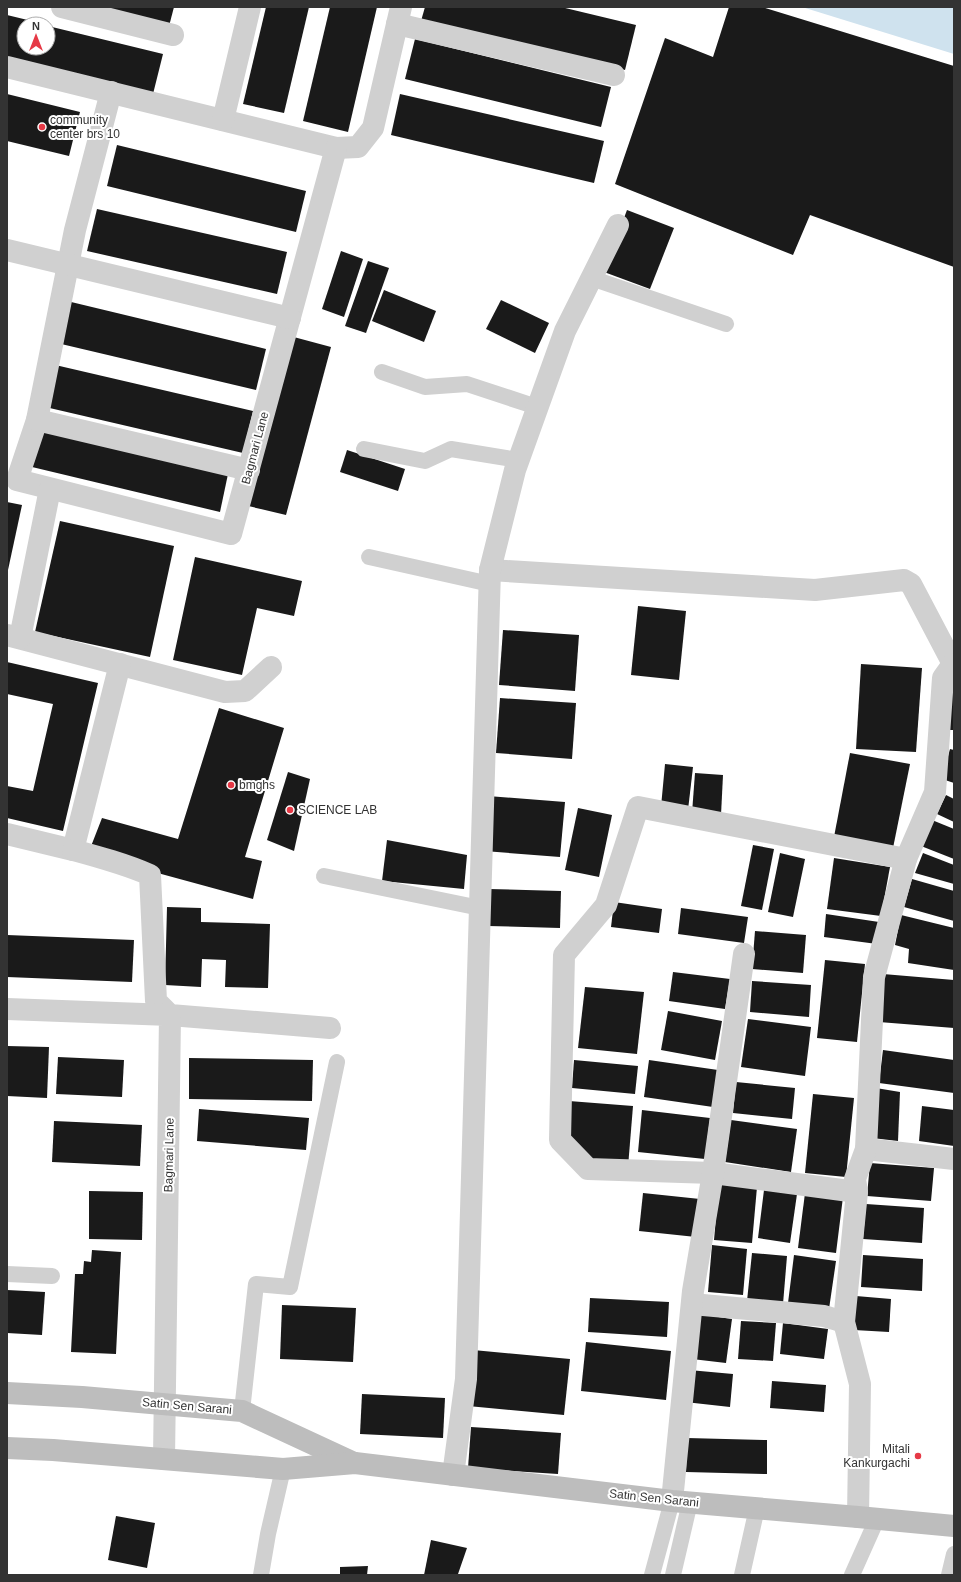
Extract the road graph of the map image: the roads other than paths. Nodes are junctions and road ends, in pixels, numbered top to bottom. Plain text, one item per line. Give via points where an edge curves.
1 (62, 7) edge
2 (250, 7) edge
3 (399, 16) edge
4 (173, 35) dead end
5 (7, 67) edge
6 (614, 75) dead end
7 (111, 92) junction
8 (223, 120) junction
9 (336, 148) junction
10 (618, 225) dead end
11 (7, 250) edge
12 (68, 265) junction
13 (591, 278) junction
14 (290, 318) junction
15 (726, 324) dead end
16 (382, 372) dead end
17 (537, 407) junction
18 (38, 420) junction
19 (364, 449) dead end
20 (518, 460) junction
21 (249, 470) junction
22 (50, 489) junction
23 (369, 557) dead end
24 (490, 577) junction
25 (13, 637) edge
26 (120, 664) junction
27 (953, 664) edge
28 (271, 667) dead end
29 (7, 834) edge
30 (73, 850) junction
31 (906, 859) junction
32 (324, 876) dead end
33 (480, 908) junction
34 (744, 954) dead end
35 (7, 1009) edge
36 (170, 1015) junction
37 (330, 1028) dead end
38 (337, 1062) dead end
39 (866, 1149) junction
40 (954, 1159) edge
41 (713, 1173) junction
42 (857, 1192) junction
43 (7, 1274) edge
44 (52, 1276) dead end
45 (692, 1304) junction
46 (844, 1322) junction
47 (7, 1393) edge
48 (166, 1404) junction
49 (242, 1411) junction
50 (7, 1448) edge
51 (164, 1459) junction
52 (355, 1463) junction
53 (283, 1469) junction
54 (453, 1475) junction
55 (681, 1502) junction
56 (757, 1508) junction
57 (868, 1518) junction
58 (954, 1526) edge
59 (954, 1554) edge
60 (261, 1575) edge
61 (652, 1575) edge
62 (673, 1575) edge
63 (742, 1575) edge
64 (852, 1575) edge
65 (949, 1575) edge

1 - 4 street
2 - 8 street
3 - 6 street
3 - 9 street via 373,128 358,147
5 - 7 street
7 - 8 street
7 - 12 street
8 - 9 street
9 - 14 street, Bagmari Lane
10 - 13 street
11 - 12 street
12 - 14 street
12 - 18 street
13 - 15 lane
13 - 17 street via 565,331
14 - 21 street, Bagmari Lane
16 - 17 lane via 425,386 466,384
17 - 20 street
18 - 21 street
18 - 22 street, Bagmari Lane via 17,480
19 - 20 lane via 425,461 451,449
20 - 24 street
21 - 22 street, Bagmari Lane via 231,534
22 - 25 street
23 - 24 lane
24 - 27 street via 815,590 904,580 911,584
24 - 33 street
25 - 26 street
26 - 28 street via 225,692 245,691
26 - 30 street
27 - 31 street via 943,678 935,792
29 - 30 street
30 - 36 street via 117,862 150,875 156,1001
31 - 39 street via 874,978
31 - 41 street via 638,807 606,905 564,955 560,1140 588,1169
32 - 33 lane
33 - 54 street via 466,1379
34 - 41 street
35 - 36 street
36 - 37 street
36 - 48 street, Bagmari Lane
38 - 49 lane via 290,1287 256,1284
39 - 40 street
39 - 42 street via 855,1179
41 - 42 street
41 - 45 street
42 - 46 street
43 - 44 lane
45 - 46 street via 824,1316
45 - 55 street
46 - 57 street via 860,1384
47 - 48 main road, Satin Sen Sarani
48 - 49 main road, Satin Sen Sarani
48 - 51 street, Bagmari Lane
49 - 52 main road, Satin Sen Sarani
50 - 51 main road, Satin Sen Sarani
51 - 53 main road, Satin Sen Sarani
52 - 53 main road, Satin Sen Sarani
52 - 54 main road, Satin Sen Sarani
53 - 60 lane
54 - 55 main road, Satin Sen Sarani
55 - 56 main road, Satin Sen Sarani
55 - 61 lane
55 - 62 lane
56 - 57 main road, Satin Sen Sarani
56 - 63 lane
57 - 58 main road, Satin Sen Sarani
57 - 64 lane
59 - 65 lane

